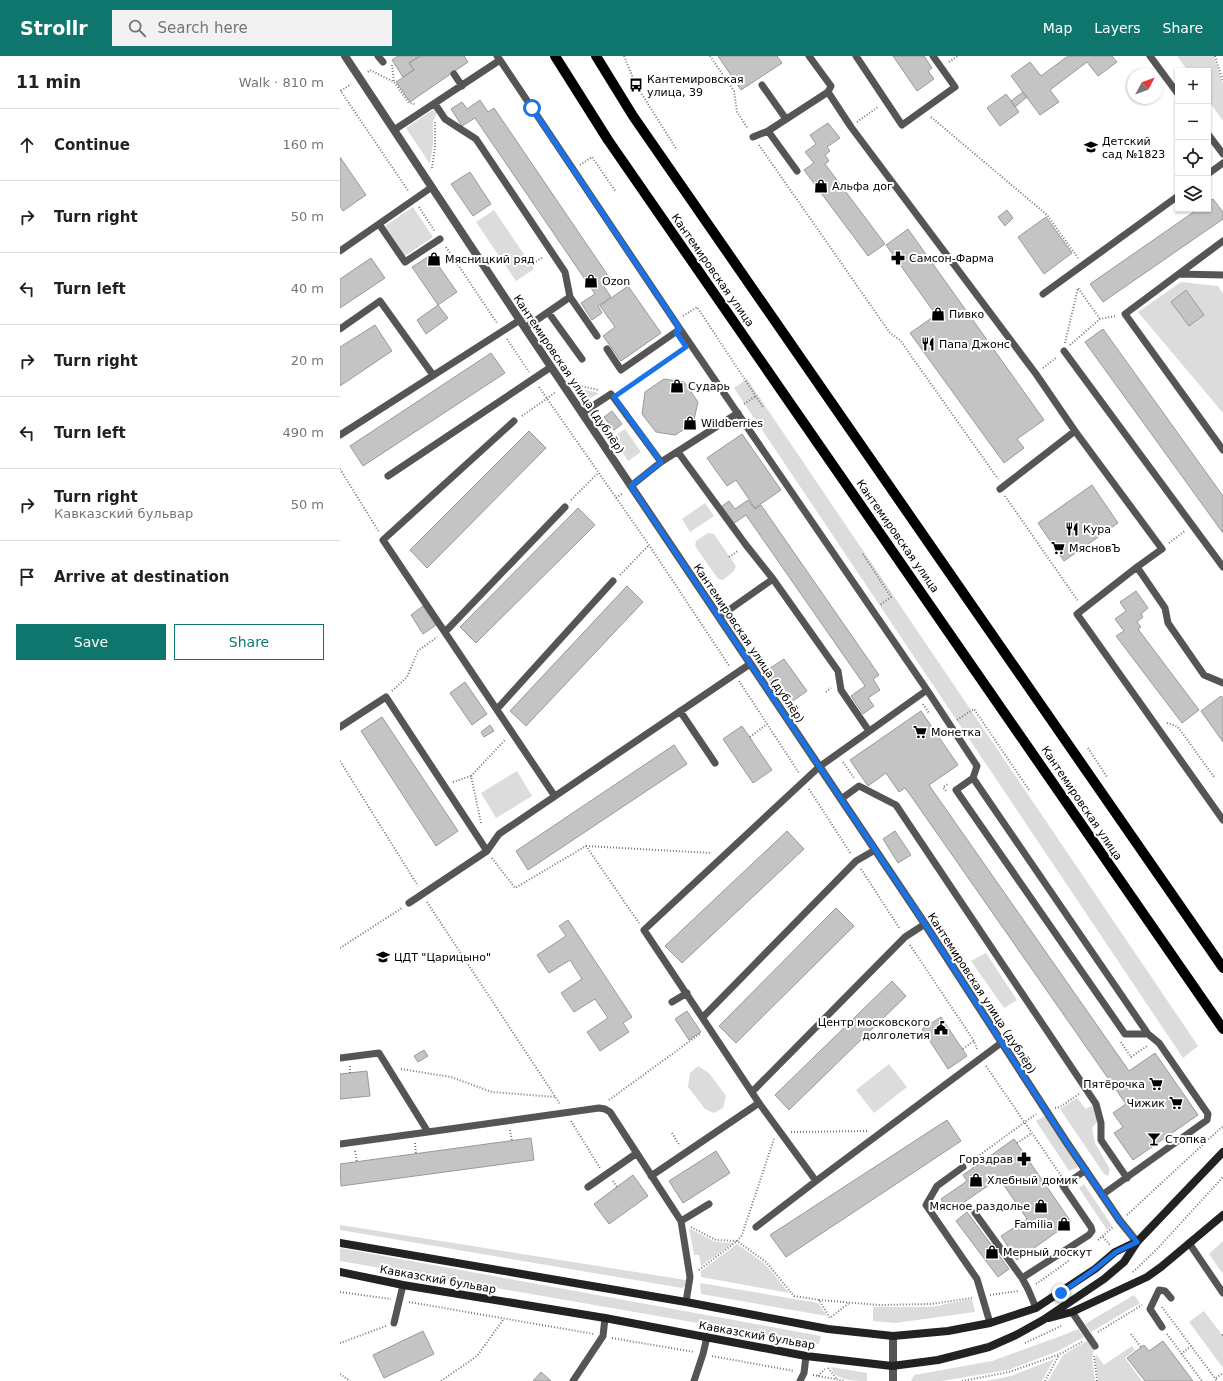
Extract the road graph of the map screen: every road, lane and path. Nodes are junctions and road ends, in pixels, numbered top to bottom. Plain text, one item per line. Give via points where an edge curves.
1 (345, 56) edge
2 (554, 56) edge
3 (596, 56) edge
4 (624, 56) edge
5 (710, 56) edge
6 (809, 56) edge
7 (856, 56) edge
8 (933, 56) edge
9 (1150, 56) edge
10 (1215, 56) edge
11 (498, 58) edge
12 (392, 62) dead end
13 (454, 74) dead end
14 (360, 78) junction
15 (1223, 81) edge
16 (394, 82) junction
17 (762, 85) dead end
18 (462, 86) junction
19 (1175, 90) edge
20 (340, 91) edge
21 (828, 92) junction
22 (886, 101) junction
23 (420, 104) dead end
24 (435, 104) junction
25 (439, 110) junction
26 (922, 110) junction
27 (786, 119) junction
28 (851, 126) junction
29 (394, 130) junction
30 (768, 131) junction
31 (753, 137) junction
32 (1211, 138) edge
33 (677, 150) dead end
34 (1223, 154) edge
35 (1223, 163) edge
36 (573, 170) junction
37 (797, 171) dead end
38 (1211, 172) edge
39 (431, 185) junction
40 (616, 192) dead end
41 (1175, 198) edge
42 (414, 200) junction
43 (379, 224) junction
44 (440, 239) junction
45 (1223, 241) edge
46 (340, 250) edge
47 (551, 252) junction
48 (531, 265) dead end
49 (1084, 265) junction
50 (1179, 274) junction
51 (1223, 275) edge
52 (1043, 294) dead end
53 (570, 297) junction
54 (548, 312) junction
55 (1125, 314) junction
56 (1100, 319) junction
57 (520, 320) junction
58 (675, 321) junction
59 (525, 328) junction
60 (340, 329) edge
61 (502, 331) junction
62 (678, 331) junction
63 (597, 336) dead end
64 (607, 349) dead end
65 (1064, 351) junction
66 (582, 359) dead end
67 (551, 367) junction
68 (1036, 374) junction
69 (433, 375) junction
70 (534, 379) junction
71 (575, 385) dead end
72 (756, 396) junction
73 (611, 397) junction
74 (547, 398) junction
75 (764, 407) dead end
76 (737, 411) junction
77 (582, 413) junction
78 (514, 421) joint
79 (1075, 431) junction
80 (340, 435) edge
81 (1223, 450) edge
82 (678, 452) junction
83 (661, 462) junction
84 (340, 469) edge
85 (598, 472) junction
86 (388, 476) dead end
87 (631, 486) junction
88 (1002, 487) junction
89 (565, 507) joint
90 (1192, 525) junction
91 (383, 540) junction
92 (649, 545) junction
93 (1162, 549) junction
94 (863, 554) dead end
95 (1138, 567) junction
96 (1223, 567) edge
97 (773, 579) junction
98 (614, 582) joint
99 (1083, 609) junction
100 (872, 610) junction
101 (719, 617) junction
102 (445, 632) junction
103 (750, 664) junction
104 (734, 673) junction
105 (1223, 683) edge
106 (927, 690) junction
107 (386, 697) junction
108 (497, 710) junction
109 (680, 711) junction
110 (1151, 717) junction
111 (767, 724) junction
112 (950, 725) junction
113 (340, 728) edge
114 (869, 731) junction
115 (512, 732) junction
116 (750, 737) dead end
117 (1088, 748) dead end
118 (340, 762) edge
119 (715, 763) dead end
120 (819, 767) junction
121 (471, 776) junction
122 (1107, 777) dead end
123 (1214, 777) dead end
124 (973, 778) junction
125 (804, 781) junction
126 (444, 784) junction
127 (1029, 790) dead end
128 (554, 795) junction
129 (841, 799) junction
130 (1223, 820) edge
131 (482, 829) dead end
132 (586, 846) junction
133 (875, 850) junction
134 (487, 851) junction
135 (726, 853) junction
136 (856, 862) junction
137 (422, 894) junction
138 (410, 903) joint
139 (925, 924) junction
140 (644, 930) junction
141 (905, 937) junction
142 (340, 948) edge
143 (1223, 968) edge
144 (687, 993) junction
145 (672, 1002) dead end
146 (703, 1017) junction
147 (709, 1027) junction
148 (1223, 1029) edge
149 (1148, 1034) junction
150 (974, 1041) junction
151 (1001, 1044) junction
152 (963, 1049) dead end
153 (340, 1058) edge
154 (981, 1058) junction
155 (388, 1066) junction
156 (1086, 1090) junction
157 (752, 1092) junction
158 (556, 1097) junction
159 (606, 1102) dead end
160 (759, 1103) junction
161 (1046, 1110) junction
162 (566, 1113) junction
163 (1025, 1122) junction
164 (1223, 1126) edge
165 (779, 1130) junction
166 (884, 1130) junction
167 (428, 1132) junction
168 (1006, 1132) dead end
169 (1032, 1133) junction
170 (1008, 1134) junction
171 (1017, 1143) dead end
172 (340, 1144) edge
173 (1223, 1152) edge
174 (637, 1153) junction
175 (963, 1167) joint
176 (1086, 1170) junction
177 (607, 1174) junction
178 (651, 1176) junction
179 (1223, 1177) edge
180 (1127, 1178) junction
181 (816, 1181) junction
182 (1066, 1183) junction
183 (588, 1187) dead end
184 (617, 1187) dead end
185 (1102, 1195) junction
186 (709, 1204) dead end
187 (975, 1213) dead end
188 (1223, 1215) edge
189 (682, 1220) junction
190 (1120, 1221) junction
191 (756, 1227) dead end
192 (737, 1241) junction
193 (1137, 1242) junction
194 (340, 1243) edge
195 (1189, 1243) junction
196 (699, 1270) dead end
197 (340, 1272) edge
198 (1132, 1273) dead end
199 (1022, 1278) junction
200 (403, 1285) junction
201 (1028, 1289) junction
202 (1223, 1293) edge
203 (982, 1296) junction
204 (1155, 1298) junction
205 (1171, 1298) dead end
206 (819, 1300) junction
207 (686, 1302) junction
208 (850, 1302) junction
209 (1036, 1308) junction
210 (1074, 1316) junction
211 (605, 1318) junction
212 (504, 1319) dead end
213 (1043, 1320) junction
214 (394, 1323) joint
215 (990, 1323) junction
216 (1162, 1327) joint
217 (1095, 1334) dead end
218 (1131, 1334) dead end
219 (893, 1336) junction
220 (707, 1337) junction
221 (1083, 1341) dead end
222 (340, 1343) edge
223 (1023, 1344) dead end
224 (1192, 1346) junction
225 (1141, 1347) dead end
226 (1095, 1349) joint
227 (1060, 1354) junction
228 (1181, 1354) junction
229 (806, 1356) junction
230 (892, 1366) junction
231 (1223, 1373) edge
232 (340, 1374) edge
233 (818, 1376) dead end
234 (837, 1380) edge
235 (1216, 1380) edge
236 (350, 1381) edge
237 (441, 1381) edge
238 (573, 1381) edge
239 (694, 1381) edge
240 (800, 1381) edge
241 (893, 1381) edge
242 (962, 1381) edge
243 (1045, 1381) edge
244 (1097, 1381) edge
245 (1202, 1381) edge

1 - 14 street, Кантемировская улица (дублёр)
2 - 148 main road, Кантемировская улица via 608,140
3 - 143 main road, Кантемировская улица via 642,129
4 - 33 path via 636,85
5 - 31 path via 734,91 737,112
6 - 21 lane via 831,86
7 - 22 lane
8 - 26 lane via 955,86
9 - 19 lane
10 - 15 path
11 - 18 lane
11 - 36 lane
12 - 16 path
13 - 18 lane
14 - 16 path via 370,70
14 - 20 path
14 - 29 street, Кантемировская улица (дублёр)
16 - 23 path via 409,103
17 - 27 lane
18 - 24 lane
20 - 42 path
21 - 27 lane
21 - 28 lane
22 - 26 lane via 902,124
22 - 28 path
24 - 25 lane
24 - 29 lane
25 - 39 path via 435,122
25 - 47 lane via 444,119 476,139
26 - 49 path via 1047,215
27 - 30 lane
28 - 68 lane
29 - 39 street, Кантемировская улица (дублёр)
30 - 31 lane
30 - 37 lane
31 - 88 path via 890,333 900,340
32 - 34 lane
35 - 38 lane
36 - 40 path via 592,157
36 - 58 lane
39 - 42 lane
39 - 57 street, Кантемировская улица (дублёр)
41 - 49 lane
42 - 43 lane
42 - 44 path
43 - 44 lane via 405,262
43 - 46 lane
44 - 61 path
45 - 50 lane
47 - 48 path
47 - 53 lane via 565,272
49 - 52 lane
50 - 51 lane
50 - 55 lane
53 - 54 lane
53 - 63 lane
54 - 59 lane
54 - 66 lane
55 - 56 path
55 - 81 lane
56 - 65 path
56 - 65 path via 1078,288
57 - 59 street, Кантемировская улица (дублёр)
57 - 61 lane
58 - 62 lane
58 - 72 path via 697,307
59 - 67 street, Кантемировская улица (дублёр)
60 - 69 lane via 380,301
61 - 69 lane
61 - 70 path
62 - 64 lane via 621,370
62 - 73 path via 686,347
62 - 76 lane
65 - 68 path
65 - 90 lane
67 - 70 lane
67 - 77 street, Кантемировская улица (дублёр)
68 - 79 lane
69 - 80 lane
70 - 74 path
70 - 86 lane
71 - 73 path via 603,391
72 - 75 path
72 - 76 path
73 - 77 lane
73 - 83 lane
74 - 78 path
74 - 85 path
76 - 82 lane
76 - 100 lane
77 - 87 street, Кантемировская улица (дублёр)
78 - 91 lane
79 - 88 lane
79 - 93 lane
82 - 83 lane
82 - 97 lane
83 - 87 lane
84 - 91 path
85 - 89 path
85 - 92 path
87 - 101 street, Кантемировская улица (дублёр)
88 - 99 path
89 - 102 lane
90 - 93 path
90 - 96 lane
91 - 102 lane
92 - 98 path
92 - 104 path
93 - 95 lane
94 - 100 path via 891,597
95 - 99 lane
95 - 105 lane via 1165,608 1168,623 1204,675
97 - 101 lane
97 - 114 lane via 838,671 842,690
98 - 108 lane
99 - 110 lane via 1077,614
100 - 106 lane
101 - 103 street, Кантемировская улица (дублёр)
102 - 107 path via 418,651 407,677
102 - 108 lane
103 - 104 lane
103 - 120 street, Кантемировская улица (дублёр)
104 - 109 lane
104 - 111 path
106 - 112 lane
106 - 114 lane
107 - 113 lane
107 - 126 lane
108 - 115 lane
109 - 119 lane
109 - 128 lane
110 - 123 path via 1178,727
110 - 130 lane
111 - 116 path
111 - 125 path
112 - 124 lane via 977,766
112 - 127 path via 974,708
114 - 120 lane
115 - 121 path
115 - 128 lane
117 - 122 path
118 - 137 path
120 - 125 lane
120 - 129 street, Кантемировская улица (дублёр)
121 - 126 path
121 - 131 path
124 - 149 lane
124 - 149 lane via 956,790 1125,1034
125 - 135 lane
125 - 136 path
126 - 134 lane
128 - 134 lane via 499,834
129 - 133 street, Кантемировская улица (дублёр)
129 - 156 lane via 859,786 896,805
132 - 134 path via 515,888
132 - 135 path
132 - 140 path
133 - 136 lane
133 - 139 street, Кантемировская улица (дублёр)
134 - 137 lane
135 - 140 lane
136 - 141 path
136 - 146 lane
137 - 138 lane
137 - 158 path
138 - 142 path
139 - 141 lane
139 - 151 street, Кантемировская улица (дублёр)
140 - 144 lane
141 - 150 path
141 - 157 lane
144 - 145 lane
144 - 146 lane
146 - 147 lane
147 - 157 lane
147 - 159 path
149 - 180 lane via 1159,1043 1208,1114 1207,1120
150 - 152 path
150 - 154 path
151 - 154 lane
151 - 161 street, Кантемировская улица (дублёр)
153 - 155 lane via 379,1053
154 - 163 path
154 - 166 lane via 964,1075
155 - 158 path via 451,1077 492,1092
155 - 167 lane
156 - 161 path via 1060,1107
156 - 180 lane via 1096,1104 1102,1123 1101,1140
157 - 160 lane
158 - 162 path
160 - 165 lane
160 - 178 lane
161 - 163 path
161 - 176 street, Кантемировская улица (дублёр)
162 - 167 lane
162 - 174 lane via 605,1109 610,1112
162 - 177 path via 601,1169
163 - 169 path
163 - 170 path
164 - 190 path
165 - 166 path
165 - 181 lane
165 - 192 path via 742,1235
166 - 181 lane
167 - 172 lane
168 - 170 path
169 - 171 path
169 - 182 path
170 - 175 path
173 - 193 main road, Кавказский бульвар
174 - 177 lane
174 - 178 lane
175 - 203 lane via 937,1186 926,1205 977,1279
176 - 182 lane
176 - 185 street, Кантемировская улица (дублёр)
177 - 183 lane
177 - 184 path
178 - 189 lane
179 - 198 path
180 - 185 lane
181 - 191 lane
182 - 199 lane via 1063,1186 1092,1231
185 - 190 street, Кантемировская улица (дублёр)
186 - 189 lane
187 - 199 lane
188 - 195 main road
189 - 192 path via 716,1240
189 - 207 lane via 690,1277
190 - 193 street, Кантемировская улица (дублёр)
192 - 196 path
192 - 206 path via 766,1262 794,1296
193 - 209 main road, Кавказский бульвар via 1116,1252
193 - 213 main road, Кавказский бульвар via 1124,1262 1104,1279
194 - 207 main road, Кавказский бульвар
195 - 202 lane
195 - 210 main road via 1147,1276
197 - 200 main road, Кавказский бульвар
199 - 201 lane
200 - 211 main road, Кавказский бульвар
200 - 214 lane
201 - 203 path
201 - 209 lane
203 - 208 path via 931,1304 879,1305
203 - 215 lane
204 - 205 lane via 1159,1290 1165,1291
204 - 216 lane via 1150,1309
204 - 217 path
204 - 224 path
206 - 208 path
206 - 208 path via 830,1318
207 - 219 main road, Кавказский бульвар via 828,1329
209 - 215 main road, Кавказский бульвар
210 - 213 main road
210 - 223 path
210 - 226 lane
211 - 220 main road, Кавказский бульвар
211 - 238 lane via 603,1336
212 - 237 path via 477,1356
213 - 230 main road, Кавказский бульвар via 1016,1336 989,1347 938,1360
214 - 222 path
215 - 219 main road, Кавказский бульвар via 948,1331
216 - 228 path
218 - 225 path
219 - 230 street
220 - 229 main road, Кавказский бульвар
220 - 239 lane
221 - 227 path
224 - 228 path
224 - 235 path
226 - 244 path
227 - 242 path via 1009,1372
227 - 243 path
228 - 245 path
229 - 230 main road, Кавказский бульвар
229 - 240 lane via 804,1373
230 - 241 street
231 - 235 path
232 - 236 path
233 - 234 path via 827,1367

